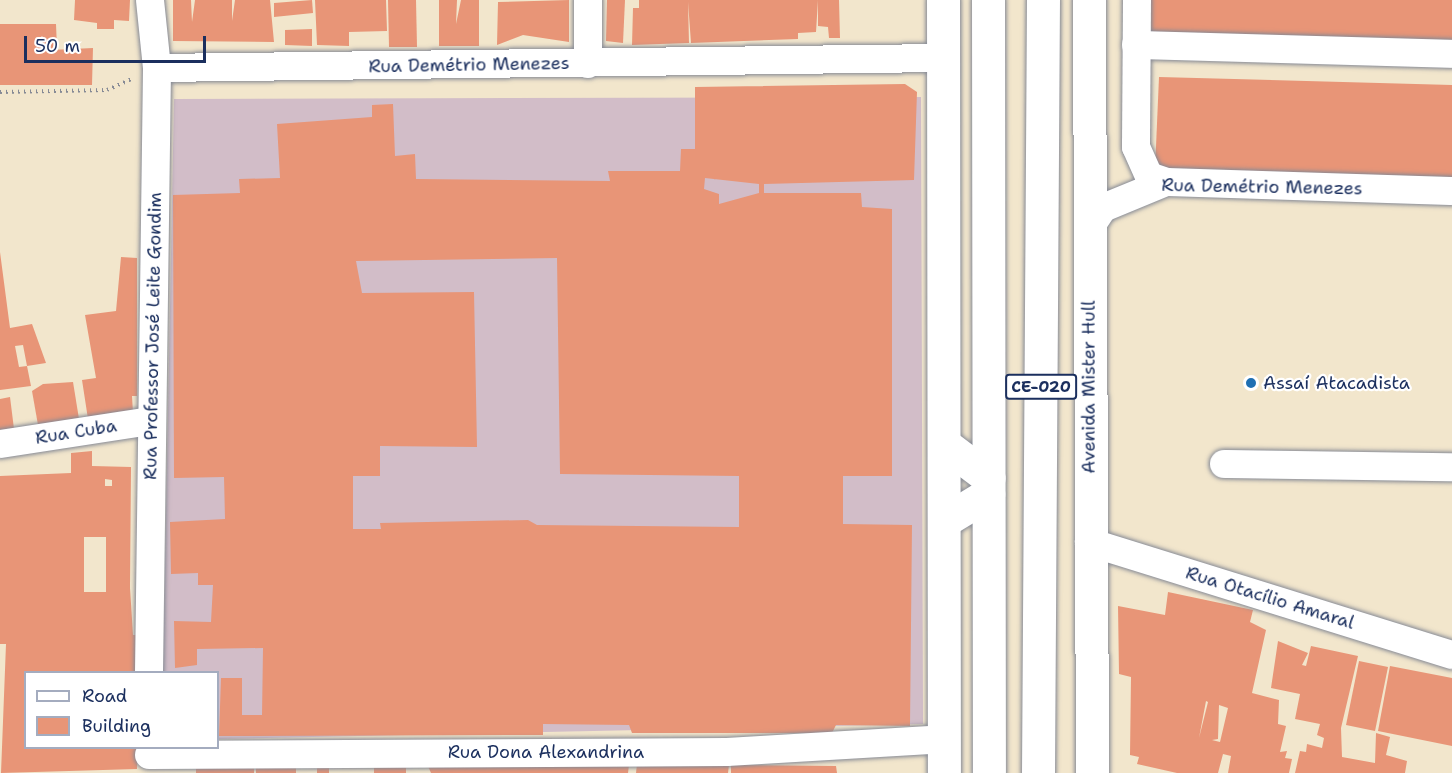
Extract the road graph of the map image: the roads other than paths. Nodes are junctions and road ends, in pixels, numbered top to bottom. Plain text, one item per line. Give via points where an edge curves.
1 (150, 0) edge
2 (588, 0) edge
3 (943, 0) edge
4 (987, 0) edge
5 (1043, 0) edge
6 (1137, 0) edge
7 (1090, 2) edge
8 (1136, 45) junction
9 (1452, 54) edge
10 (943, 58) junction
11 (588, 64) junction
12 (157, 68) junction
13 (1166, 182) junction
14 (1452, 191) edge
15 (1089, 229) junction
16 (152, 421) junction
17 (0, 444) edge
18 (944, 444) junction
19 (1224, 464) dead end
20 (1452, 467) edge
21 (988, 486) junction
22 (944, 521) junction
23 (1089, 542) junction
24 (1452, 654) edge
25 (149, 671) edge
26 (943, 739) junction
27 (404, 752) junction
28 (149, 758) edge
29 (633, 762) edge
30 (426, 773) edge
31 (944, 773) edge
32 (989, 773) edge
33 (1038, 773) edge
34 (1092, 773) edge

1 - 12 street, Rua Professor José Leite Gondim
2 - 11 street
3 - 10 main road
4 - 21 main road, CE-020
5 - 33 main road, CE-020
6 - 8 street
7 - 15 main road, Avenida Mister Hull
8 - 9 street
8 - 13 street via 1136,147 1149,176
10 - 11 street, Rua Demétrio Menezes
10 - 18 main road
11 - 12 street, Rua Demétrio Menezes
12 - 16 street, Rua Professor José Leite Gondim
13 - 14 street, Rua Demétrio Menezes
13 - 15 street, Rua Demétrio Menezes via 1103,207
15 - 23 main road, Avenida Mister Hull
16 - 17 street, Rua Cuba
16 - 25 street, Rua Professor José Leite Gondim
18 - 21 main road
18 - 22 main road
19 - 20 street
21 - 22 main road
21 - 32 main road, CE-020
22 - 26 main road
23 - 24 street, Rua Otacílio Amaral
23 - 34 main road, Avenida Mister Hull
26 - 29 street, Rua Dona Alexandrina via 727,752
26 - 31 main road
27 - 28 street, Rua Dona Alexandrina
27 - 29 street, Rua Dona Alexandrina
27 - 30 street

